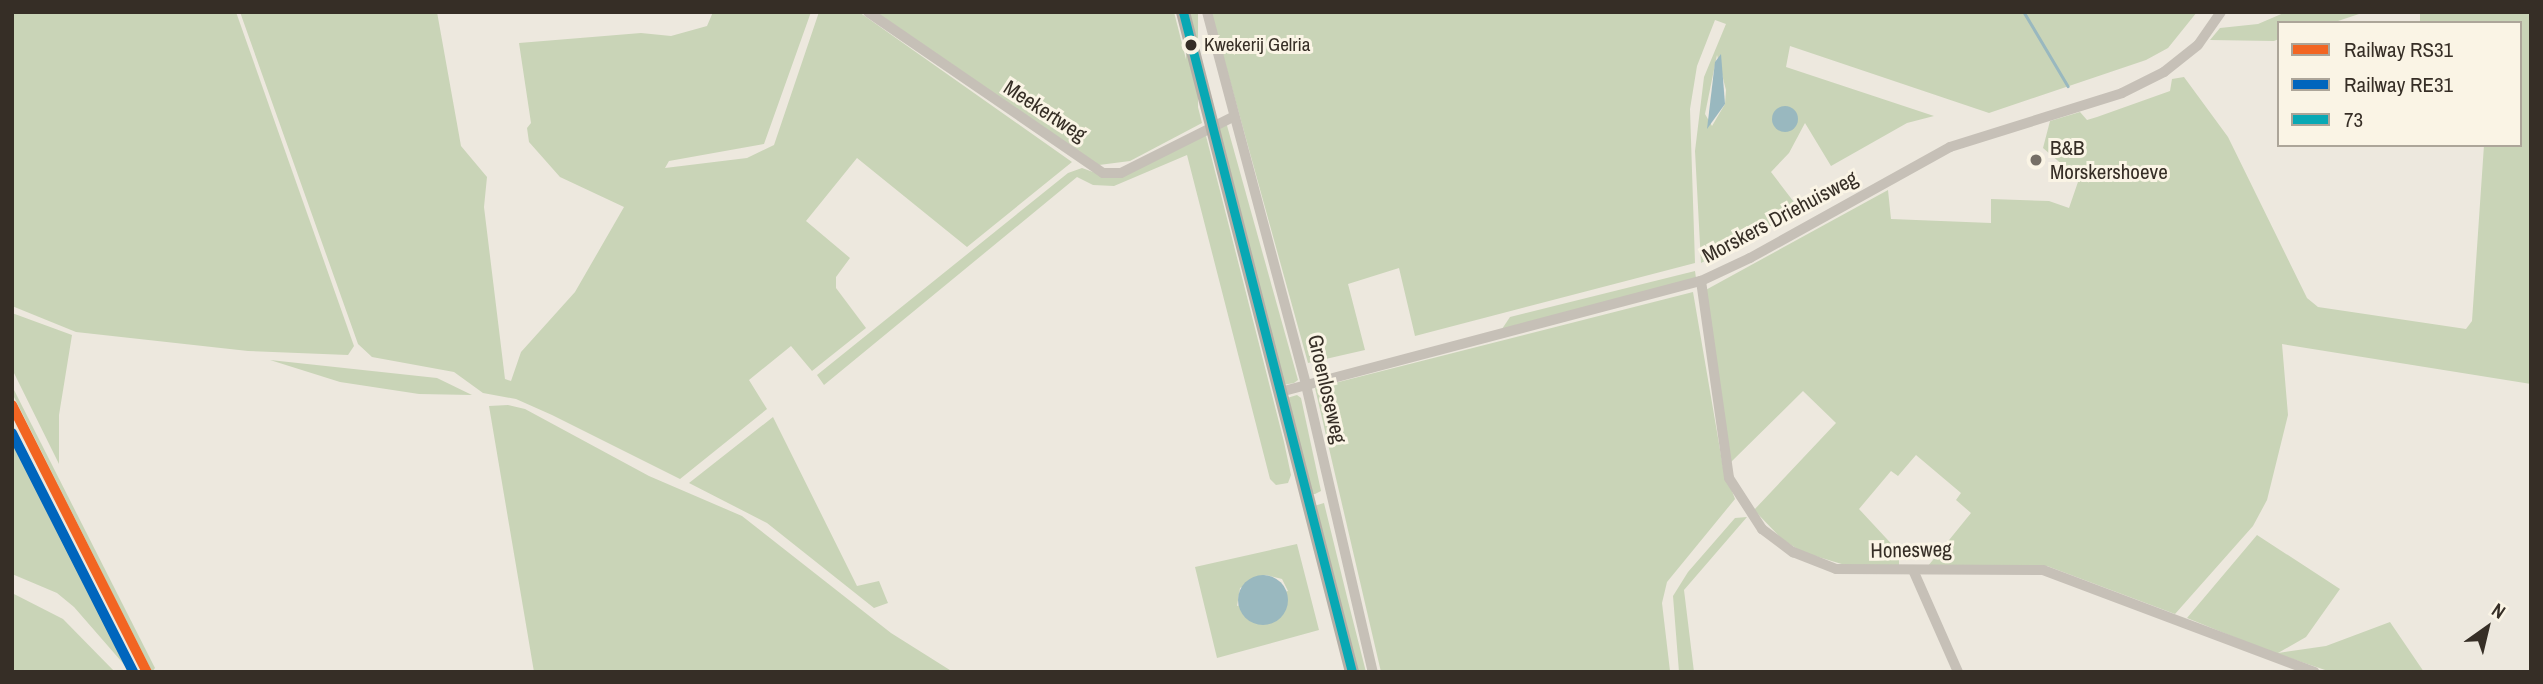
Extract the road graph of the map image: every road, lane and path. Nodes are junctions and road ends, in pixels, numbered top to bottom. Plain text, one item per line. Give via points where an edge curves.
1 (868, 12) edge
2 (1183, 12) edge
3 (1207, 12) edge
4 (2221, 12) edge
5 (1233, 117) junction
6 (1213, 127) junction
7 (1701, 281) junction
8 (1306, 385) junction
9 (1280, 392) junction
10 (1913, 570) junction
11 (1352, 672) edge
12 (1373, 672) edge
13 (1958, 672) edge
14 (2314, 672) edge

1 - 6 street, Meekertweg via 1103,173 1121,173
2 - 6 main road
3 - 5 street, Groenloseweg
4 - 7 street, Morskers Driehuisweg via 2198,46 2164,72 2122,93 1950,147
5 - 6 street
5 - 8 street, Groenloseweg
6 - 9 main road
7 - 8 street, Morskers Driehuisweg
7 - 10 street, Honesweg via 1723,453 1729,478 1751,516 1775,540 1818,563 1836,569
8 - 9 street, Morskers Driehuisweg
8 - 12 street, Groenloseweg
9 - 11 main road
10 - 13 street
10 - 14 street, Honesweg via 2043,570

